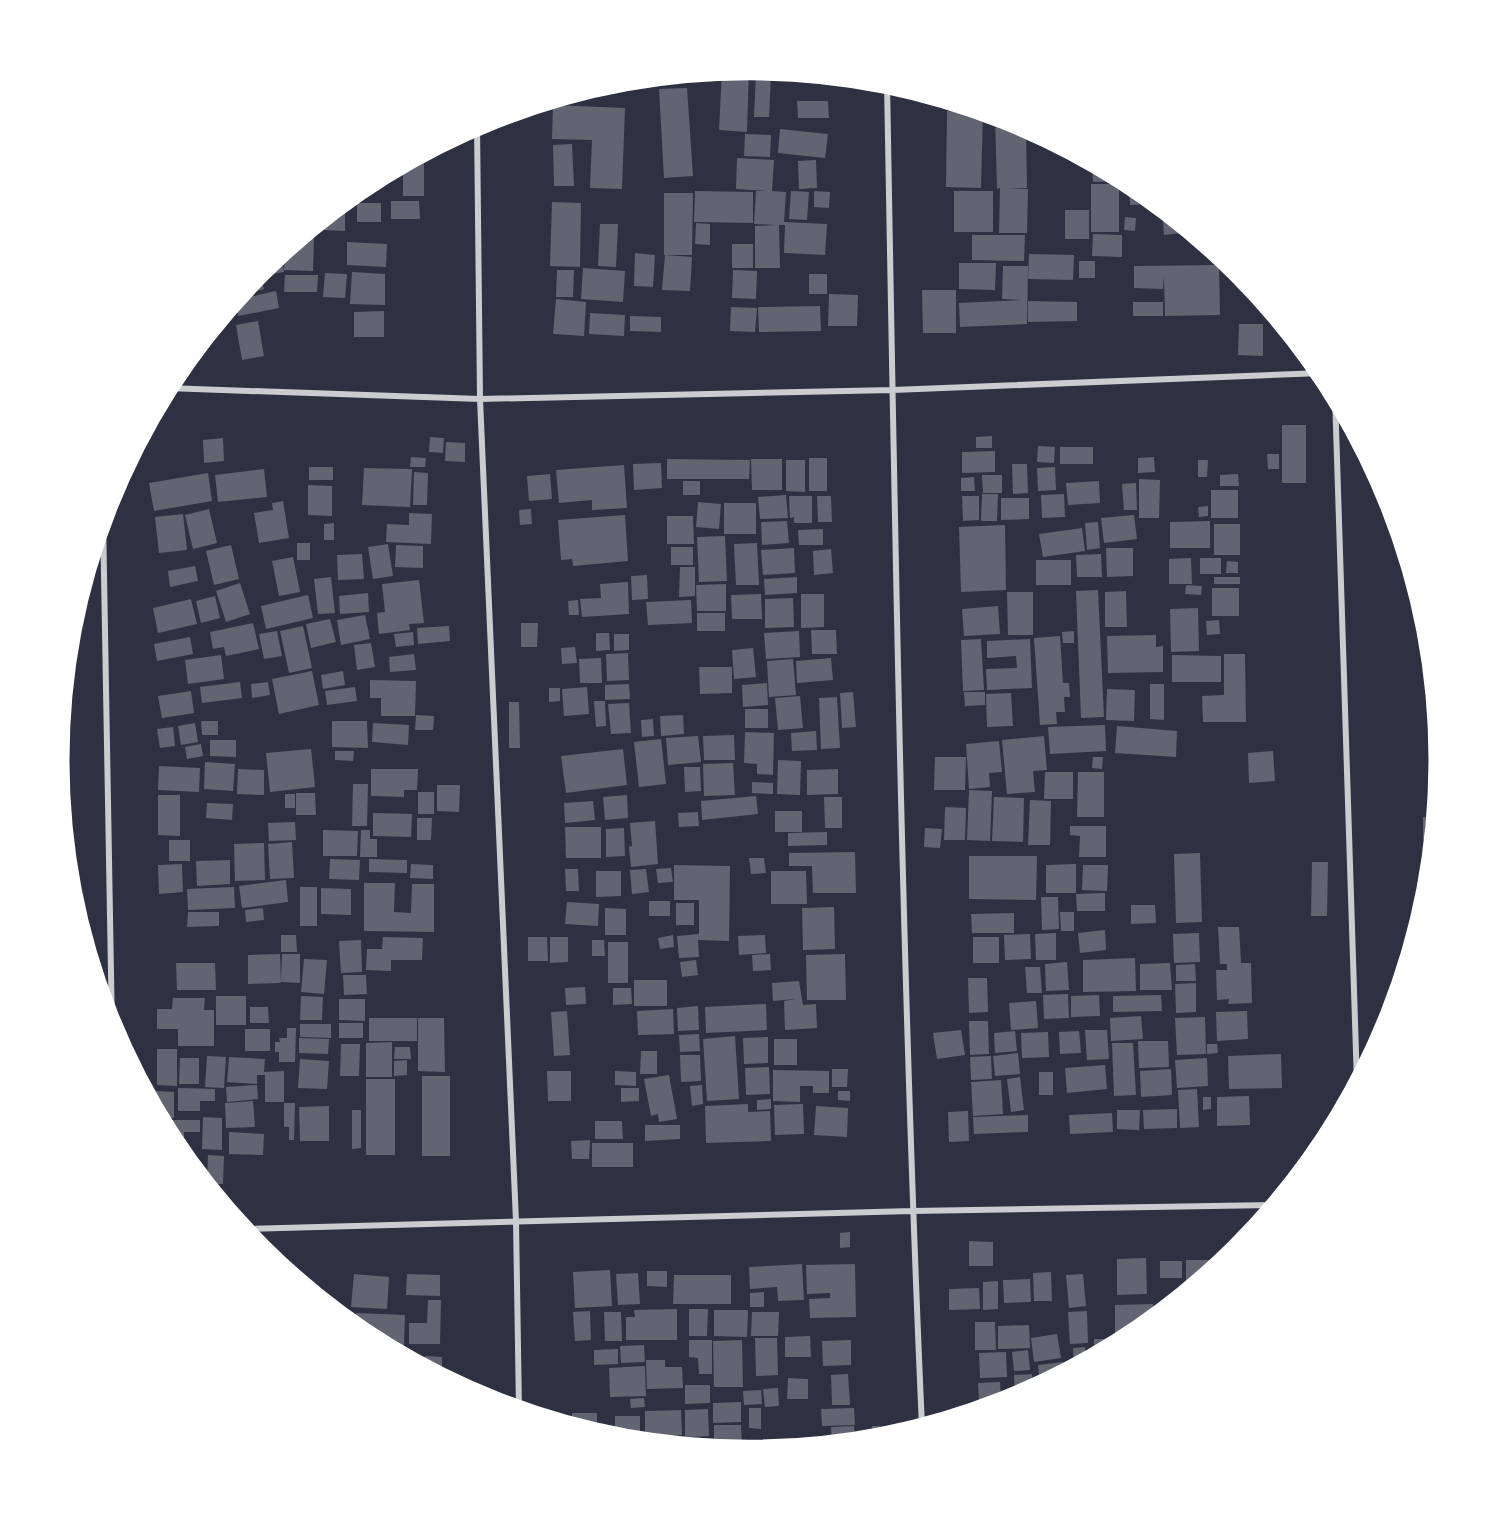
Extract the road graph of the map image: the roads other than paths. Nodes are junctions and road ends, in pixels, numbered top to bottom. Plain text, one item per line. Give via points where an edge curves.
1 (887, 93) edge
2 (477, 135) edge
3 (1311, 373) edge
4 (178, 388) edge
5 (893, 390) junction
6 (480, 399) junction
7 (1336, 413) edge
8 (103, 543) edge
9 (111, 1000) edge
10 (1356, 1068) edge
11 (1264, 1205) edge
12 (912, 1211) junction
13 (516, 1221) junction
14 (254, 1228) edge
15 (519, 1401) edge
16 (922, 1419) edge

1 - 5 street
2 - 6 street
3 - 5 street
4 - 6 street
5 - 6 street
5 - 12 street
6 - 13 street
7 - 10 street
8 - 9 street
11 - 12 street
12 - 13 street
12 - 16 street
13 - 14 street
13 - 15 street

